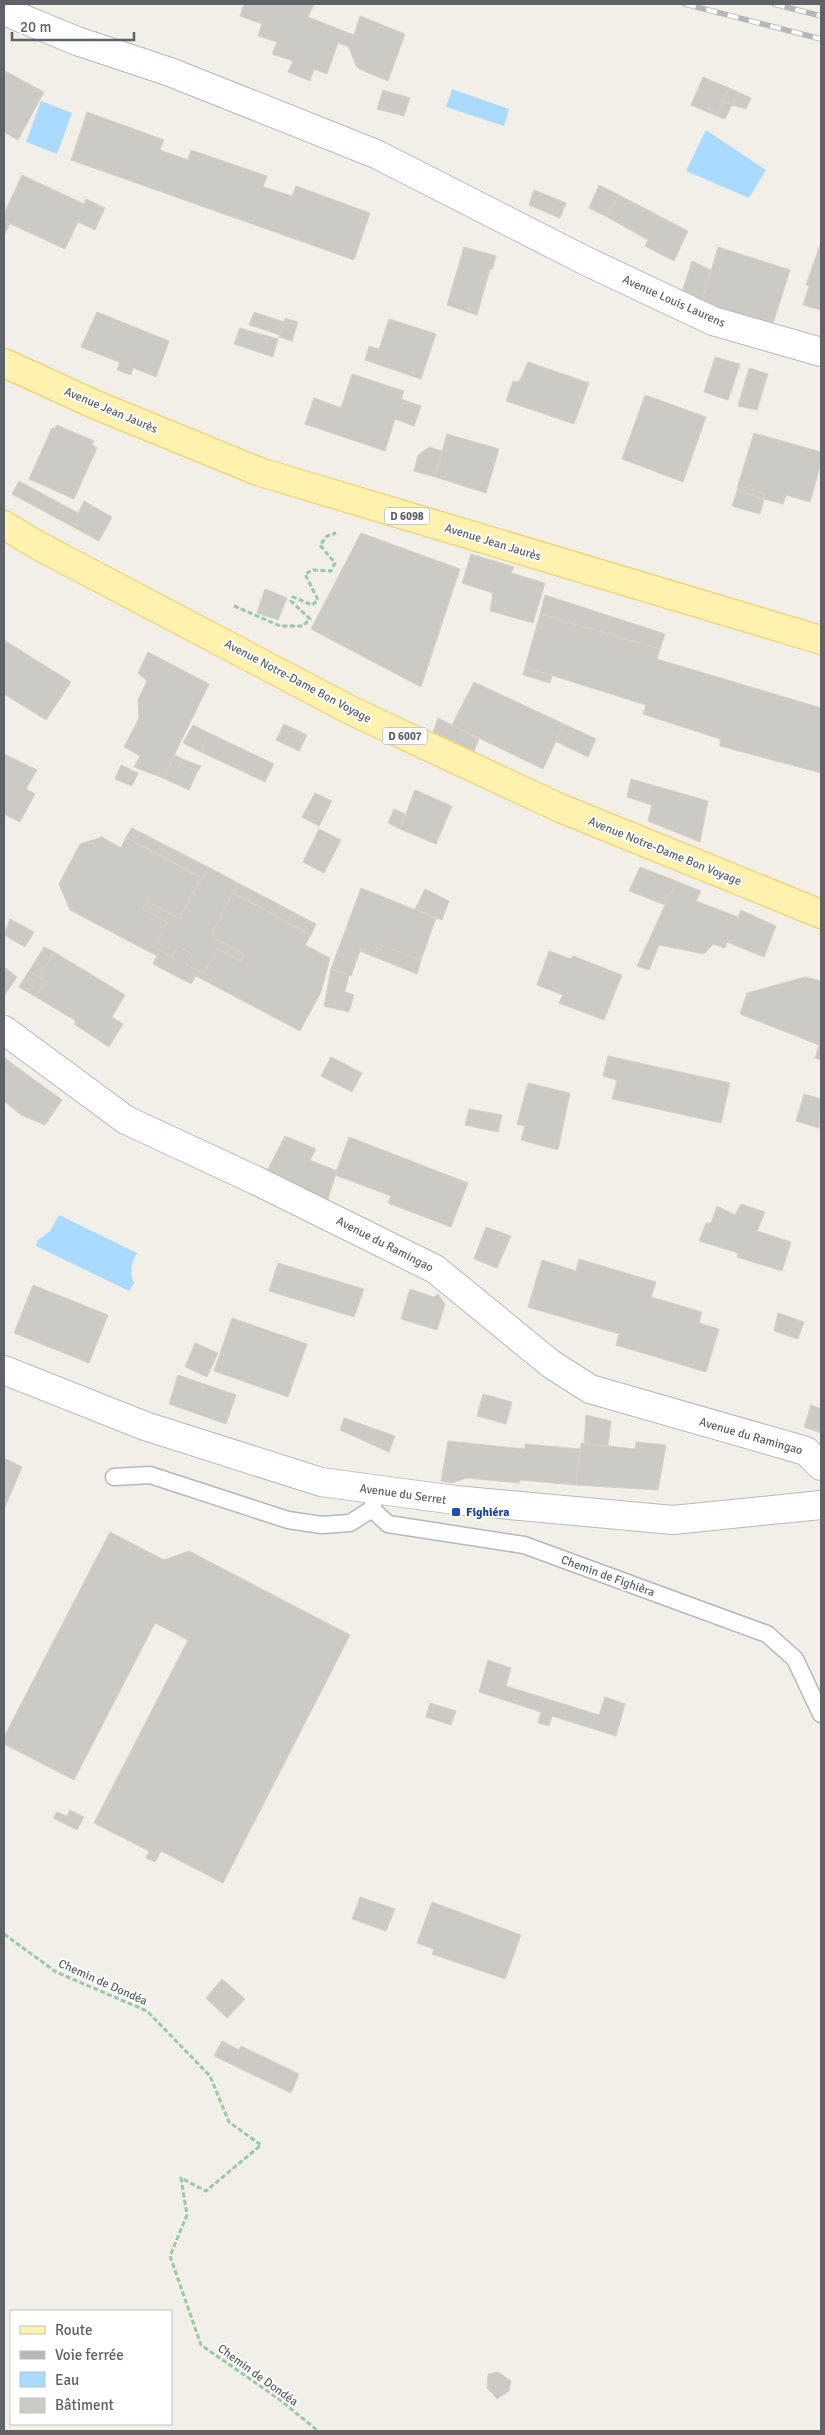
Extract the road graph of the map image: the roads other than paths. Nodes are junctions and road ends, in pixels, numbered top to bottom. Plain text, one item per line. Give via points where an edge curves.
1 (4, 12) edge
2 (821, 352) edge
3 (4, 362) edge
4 (4, 525) edge
5 (821, 640) edge
6 (821, 914) edge
7 (4, 1030) edge
8 (4, 1370) edge
9 (821, 1466) edge
10 (114, 1477) dead end
11 (374, 1499) junction
12 (821, 1504) edge
13 (821, 1714) edge

1 - 2 street, Avenue Louis Laurens via 170,72 376,154 712,321
3 - 5 main road, Avenue Jean Jaurès / D 6098 via 96,405 260,472
4 - 6 main road, Avenue Notre-Dame Bon Voyage / D 6007 via 352,711 560,808
7 - 9 street, Avenue du Ramingao via 126,1120 435,1268 551,1364 590,1389 806,1451
8 - 11 street, Avenue du Serret via 145,1426
10 - 11 lane via 150,1475 288,1520 322,1525 350,1523
11 - 12 street, Avenue du Serret via 455,1500 673,1520
11 - 13 lane, Chemin de Fighièra via 388,1524 524,1545 767,1634 795,1659

